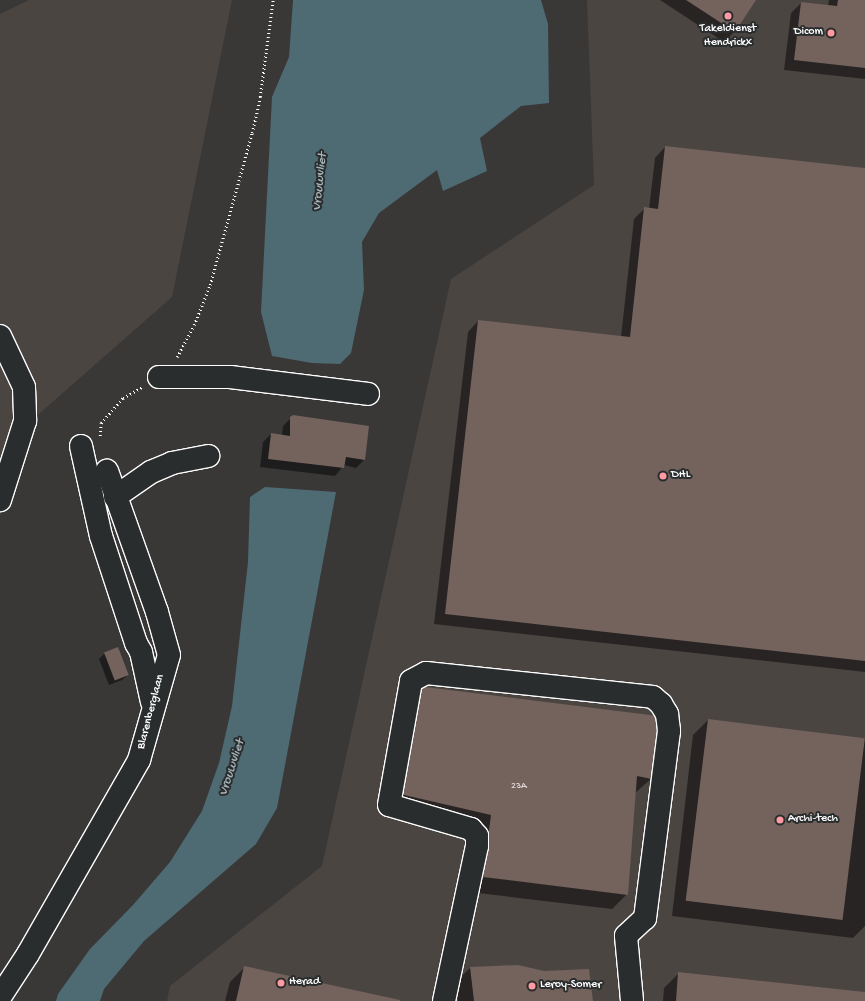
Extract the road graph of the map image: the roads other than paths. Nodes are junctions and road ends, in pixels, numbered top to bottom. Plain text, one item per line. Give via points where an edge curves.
1 (0, 336) edge
2 (159, 377) road end
3 (368, 394) dead end
4 (90, 444) road end
5 (208, 456) dead end
6 (107, 471) dead end
7 (115, 498) junction
8 (0, 500) edge
9 (153, 705) junction
10 (0, 997) edge
11 (444, 1001) edge
12 (632, 1001) edge

1 - 8 street via 24,387 25,422
2 - 3 street via 230,377
4 - 9 street via 100,536 141,652
5 - 7 street via 172,463 151,472
6 - 7 street, Blarenberglaan
7 - 9 street, Blarenberglaan via 157,612 169,655
9 - 10 street, Blarenberglaan via 152,720 139,760 28,954
11 - 12 street via 477,836 471,829 389,804 411,681 426,673 653,697 661,704 667,714 669,731 645,918 626,936

